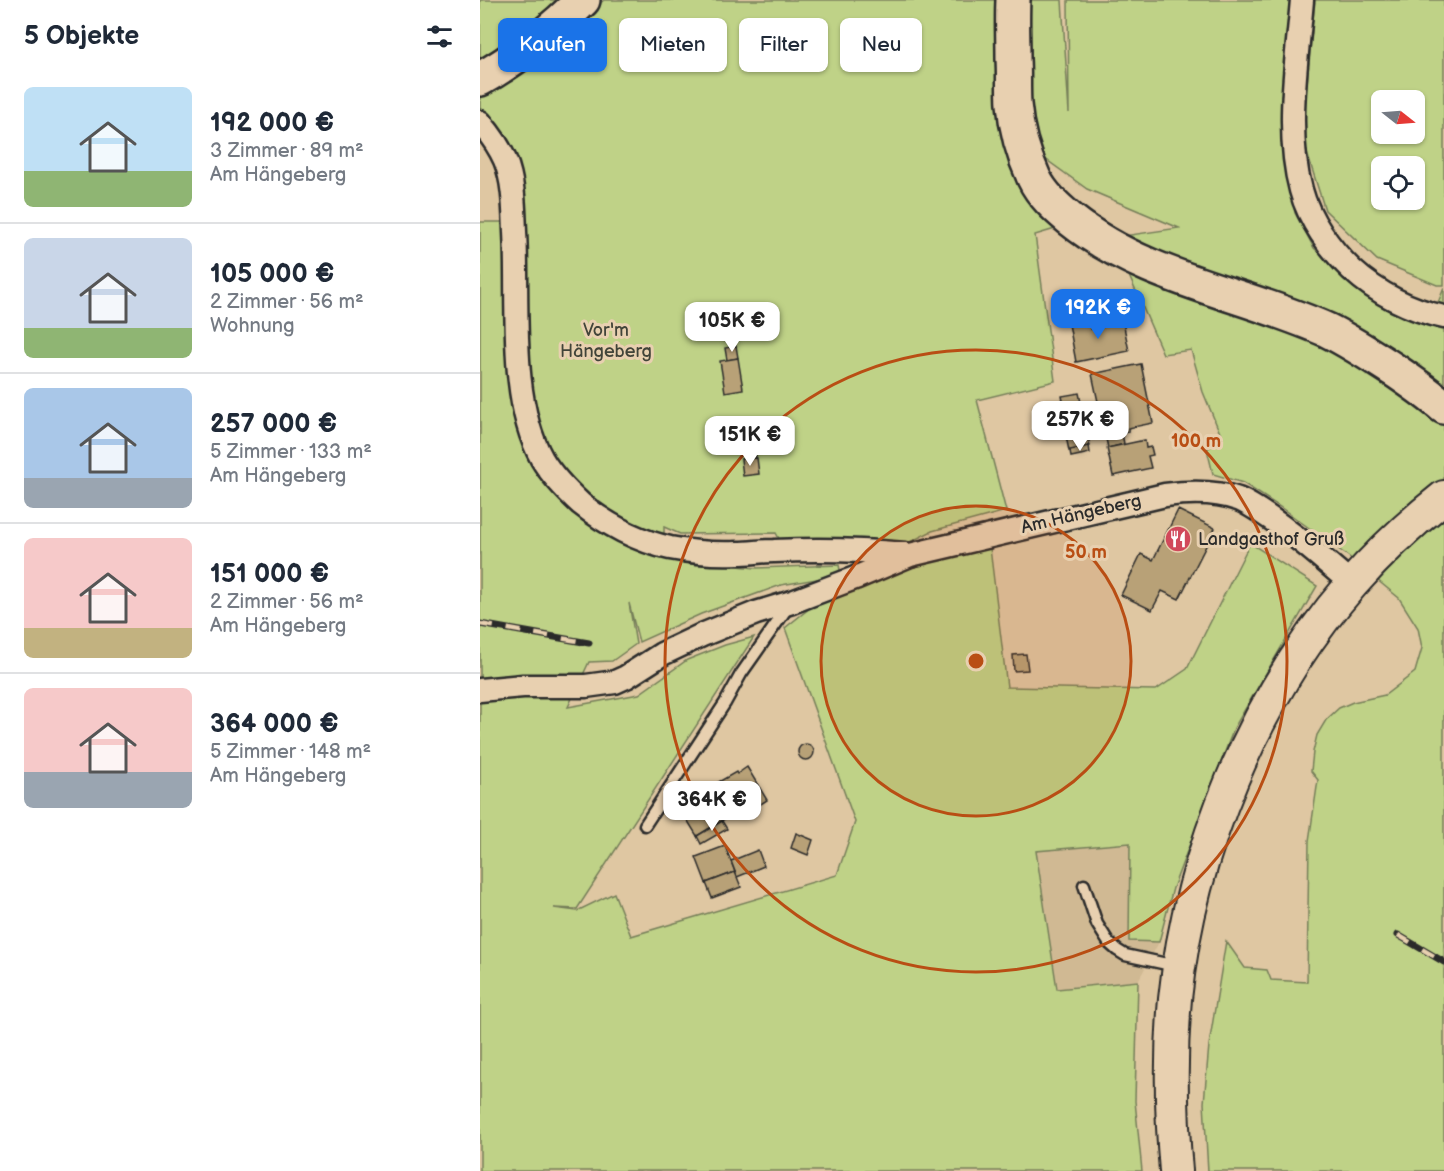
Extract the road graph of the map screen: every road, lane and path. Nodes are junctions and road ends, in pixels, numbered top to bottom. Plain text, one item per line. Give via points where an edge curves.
1 (583, 0) edge
2 (1013, 0) edge
3 (1302, 0) edge
4 (480, 79) edge
5 (480, 122) edge
6 (1444, 317) edge
7 (1444, 407) edge
8 (1444, 497) edge
9 (910, 555) junction
10 (1352, 584) junction
11 (792, 602) junction
12 (480, 690) edge
13 (645, 825) dead end
14 (1084, 885) dead end
15 (1180, 966) junction
16 (1176, 1171) edge

1 - 4 main road via 530,46
2 - 7 main road via 1014,106 1035,180 1050,201 1086,231 1138,261 1342,338 1374,356
3 - 6 street via 1293,142 1305,203 1328,243 1361,278 1397,301
5 - 9 street via 506,162 513,193 518,358 525,414 542,459 574,498 629,534 683,550 843,550
8 - 10 main road via 1413,521
9 - 10 street, Am Hängeberg via 1165,495 1206,493 1248,503 1296,536
9 - 11 street, Am Hängeberg
10 - 15 main road via 1300,653 1239,764 1201,868
11 - 12 street, Am Hängeberg via 702,635 615,682
11 - 13 lane
14 - 15 lane via 1097,924 1117,950
15 - 16 main road via 1172,1061

